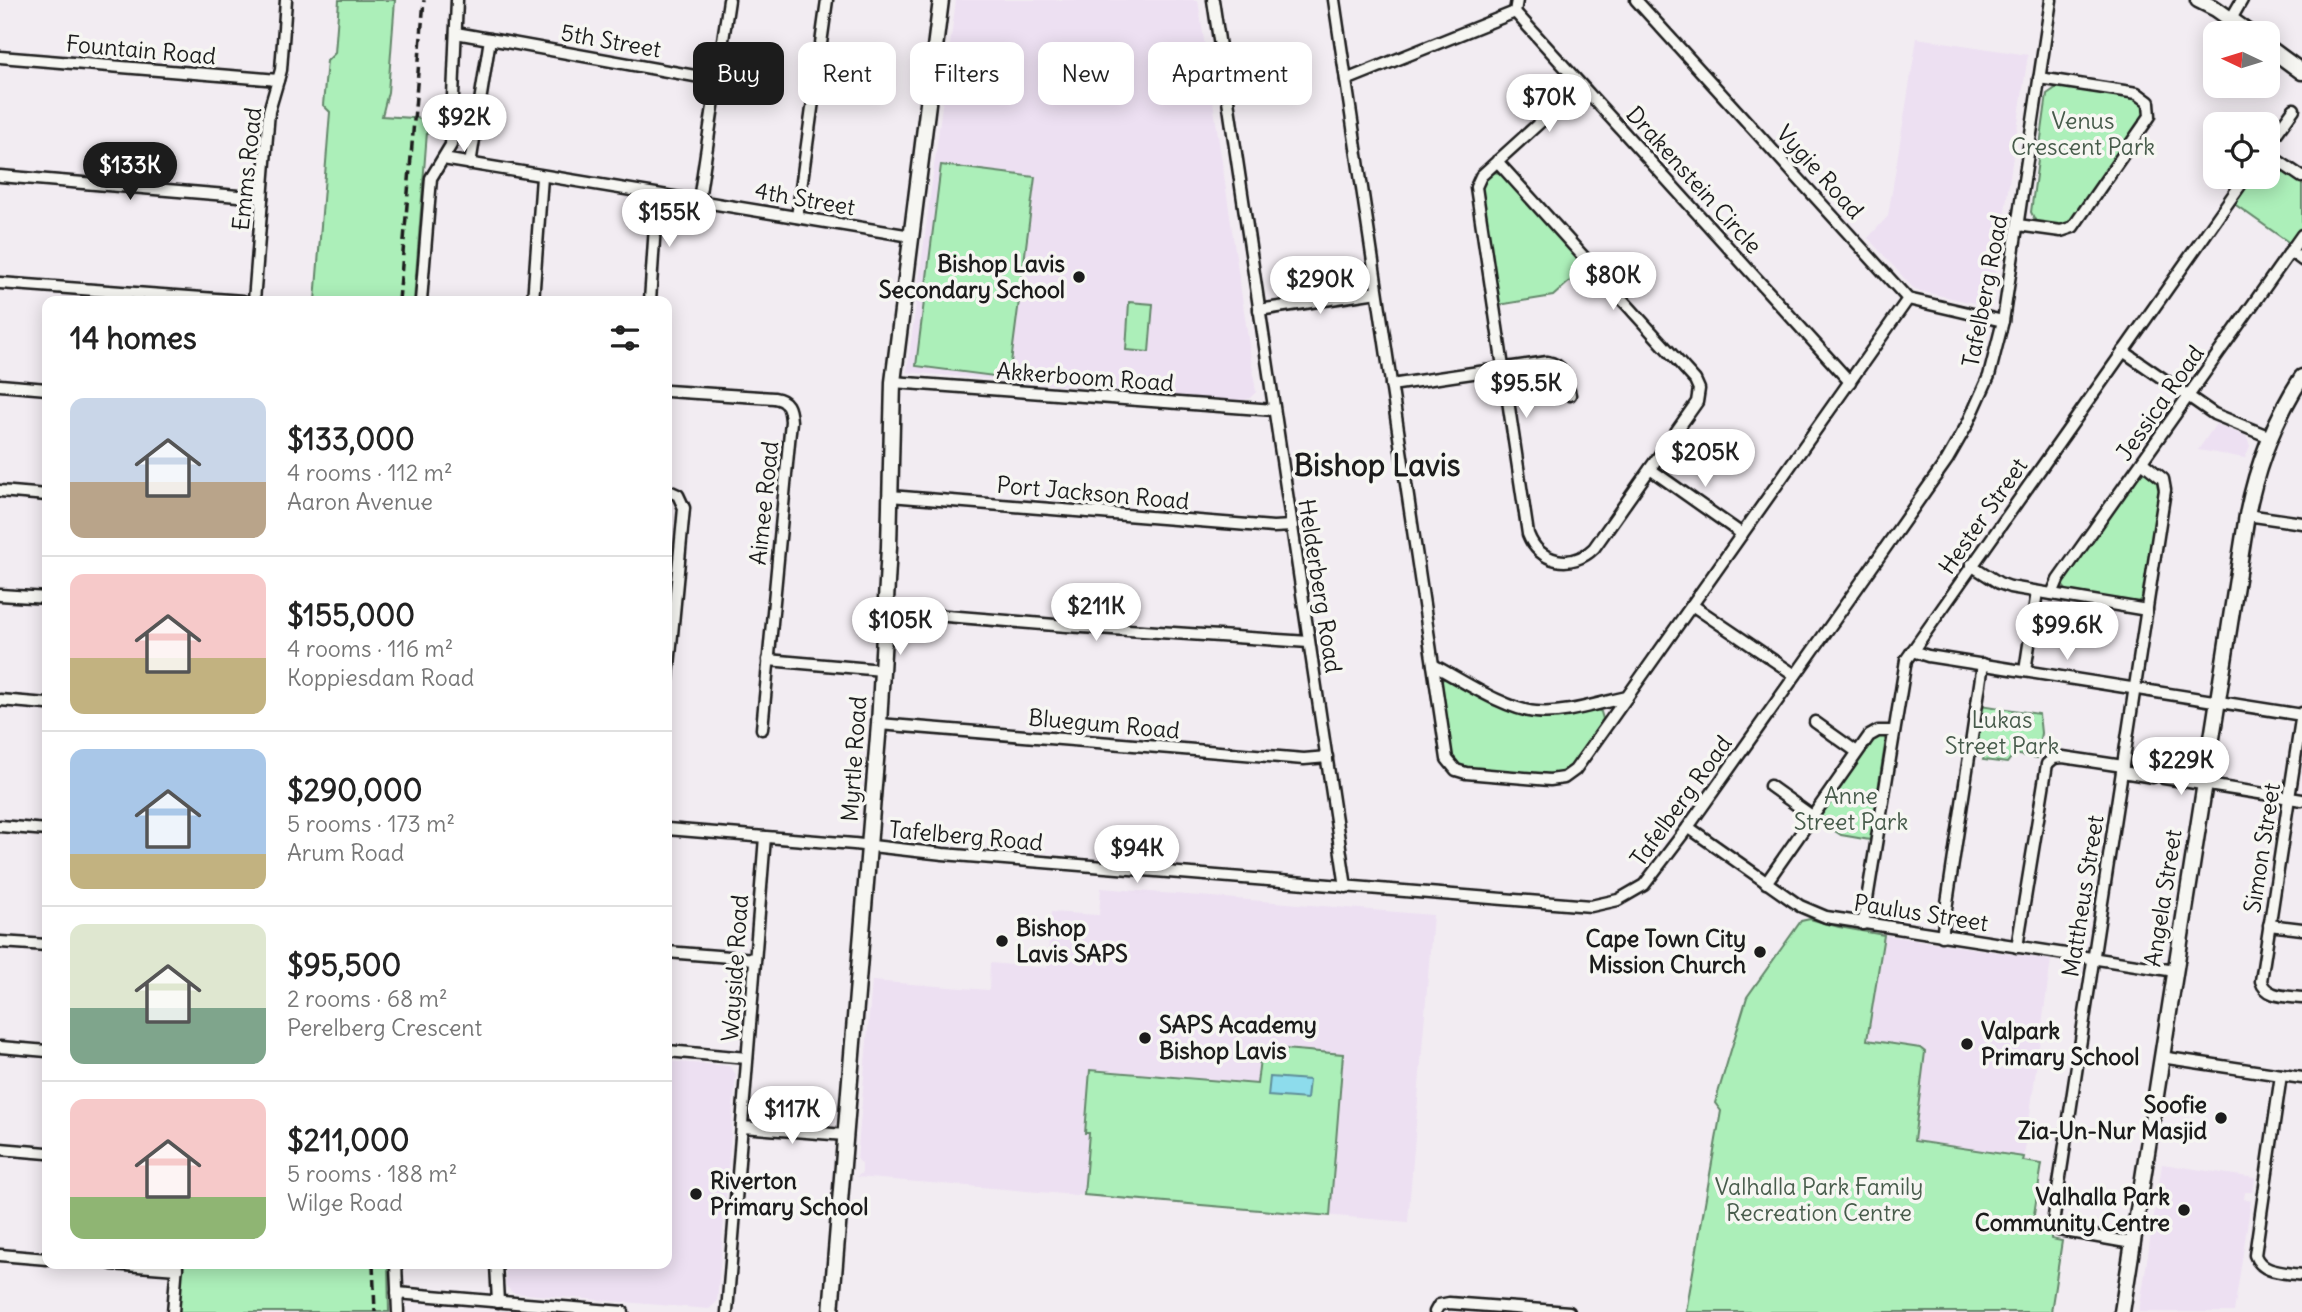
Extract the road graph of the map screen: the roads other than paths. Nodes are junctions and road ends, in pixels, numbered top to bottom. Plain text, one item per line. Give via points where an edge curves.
1 (286, 0) edge
2 (457, 0) edge
3 (729, 0) edge
4 (827, 0) edge
5 (941, 0) edge
6 (1213, 0) edge
7 (1334, 0) edge
8 (1517, 0) edge
9 (1636, 0) edge
10 (2051, 0) edge
11 (2198, 0) edge
12 (2242, 0) edge
13 (1515, 12) junction
14 (2231, 19) junction
15 (2234, 21) edge
16 (456, 33) junction
17 (490, 39) junction
18 (723, 42) edge
19 (2280, 56) edge
20 (0, 57) edge
21 (2302, 72) edge
22 (693, 76) edge
23 (2039, 78) junction
24 (278, 80) junction
25 (1346, 80) junction
26 (1581, 85) junction
27 (714, 105) edge
28 (2294, 109) dead end
29 (2280, 128) edge
30 (443, 159) junction
31 (1497, 161) junction
32 (2280, 161) edge
33 (470, 164) junction
34 (0, 176) edge
35 (542, 177) junction
36 (2302, 177) edge
37 (2238, 189) edge
38 (657, 195) junction
39 (262, 198) junction
40 (699, 200) junction
41 (797, 217) junction
42 (2018, 225) junction
43 (2302, 235) edge
44 (911, 236) junction
45 (2290, 251) junction
46 (2302, 260) edge
47 (0, 283) edge
48 (1377, 292) junction
49 (176, 296) edge
50 (254, 296) edge
51 (421, 296) edge
52 (533, 296) edge
53 (650, 296) edge
54 (1908, 299) junction
55 (1259, 310) junction
56 (2003, 321) junction
57 (2123, 351) junction
58 (1503, 369) junction
59 (2302, 377) edge
60 (893, 382) junction
61 (1850, 382) junction
62 (1391, 385) junction
63 (0, 386) edge
64 (42, 389) edge
65 (672, 391) edge
66 (1570, 395) dead end
67 (2188, 396) junction
68 (1274, 410) junction
69 (2270, 438) junction
70 (2142, 462) junction
71 (1650, 469) junction
72 (0, 491) edge
73 (672, 492) edge
74 (42, 495) edge
75 (890, 496) junction
76 (2247, 515) junction
77 (2302, 523) edge
78 (1292, 526) junction
79 (1742, 534) junction
80 (1971, 565) junction
81 (672, 587) edge
82 (2037, 592) junction
83 (2052, 594) junction
84 (0, 595) edge
85 (42, 598) edge
86 (1692, 605) junction
87 (2147, 610) junction
88 (886, 611) junction
89 (1309, 642) junction
90 (1912, 651) junction
91 (768, 660) junction
92 (1983, 664) junction
93 (1433, 665) junction
94 (882, 670) junction
95 (2025, 671) junction
96 (1795, 675) junction
97 (2134, 688) junction
98 (1626, 697) junction
99 (0, 700) edge
100 (2216, 700) junction
101 (42, 704) edge
102 (2302, 717) edge
103 (1815, 722) dead end
104 (879, 724) junction
105 (762, 729) dead end
106 (1894, 731) junction
107 (1857, 752) junction
108 (1327, 757) junction
109 (2122, 769) junction
110 (2203, 784) junction
111 (1770, 786) dead end
112 (2289, 798) junction
113 (2302, 800) edge
114 (1812, 816) junction
115 (0, 826) edge
116 (1688, 827) junction
117 (672, 829) edge
118 (42, 830) edge
119 (765, 837) junction
120 (871, 847) junction
121 (1766, 883) junction
122 (1346, 887) junction
123 (1863, 924) junction
124 (2269, 925) junction
125 (2302, 929) edge
126 (1942, 936) junction
127 (0, 942) edge
128 (42, 945) edge
129 (2017, 947) junction
130 (672, 952) edge
131 (755, 959) junction
132 (2092, 959) junction
133 (2175, 971) junction
134 (2302, 998) edge
135 (0, 1047) edge
136 (42, 1051) edge
137 (672, 1051) edge
138 (2161, 1057) junction
139 (747, 1058) junction
140 (2281, 1075) junction
141 (2302, 1078) edge
142 (742, 1127) junction
143 (845, 1135) junction
144 (0, 1149) edge
145 (42, 1153) edge
146 (2132, 1243) junction
147 (0, 1255) edge
148 (42, 1259) edge
149 (177, 1269) edge
150 (396, 1269) edge
151 (496, 1269) edge
152 (2302, 1275) edge
153 (397, 1293) junction
154 (498, 1302) junction
155 (173, 1312) edge
156 (398, 1312) edge
157 (623, 1312) edge
158 (727, 1312) edge
159 (831, 1312) edge
160 (1434, 1312) edge
161 (1566, 1312) edge
162 (2122, 1312) edge

1 - 24 street, Emms Road
2 - 16 street
3 - 18 street
4 - 41 street
5 - 44 street, Myrtle Road
6 - 55 street, Helderberg Road
7 - 25 street
8 - 13 street
9 - 54 street, Vygie Road
10 - 23 street, Tafelberg Road
11 - 14 street
12 - 14 street
13 - 25 street
13 - 26 street, Drakenstein Circle
14 - 15 street
16 - 17 street, 5th Street
16 - 30 street via 451,145
17 - 22 street, 5th Street
17 - 33 street
19 - 21 street
20 - 24 street, Fountain Road
23 - 42 street, Tafelberg Road
23 - 42 street via 2137,93 2148,102 2150,116 2073,227
24 - 39 street, Emms Road via 269,111
25 - 48 street
26 - 31 street
26 - 61 street, Drakenstein Circle
27 - 40 street
28 - 29 street
30 - 33 street, 4th Street
30 - 51 street via 431,178
31 - 58 street via 1476,187
31 - 71 street via 1698,384 1697,402
32 - 36 street
33 - 35 street, 4th Street
34 - 39 street
35 - 38 street, 4th Street
35 - 52 street
37 - 57 street, Hester Street
38 - 40 street, 4th Street
38 - 53 street
39 - 50 street, Emms Road
40 - 41 street, 4th Street
41 - 44 street, 4th Street
42 - 56 street, Tafelberg Road
43 - 45 street, Jessica Road
44 - 60 street, Myrtle Road
45 - 46 street
45 - 67 street, Jessica Road
47 - 49 street
48 - 55 street
48 - 62 street
54 - 56 street
54 - 61 street
55 - 68 street, Helderberg Road
56 - 96 street, Tafelberg Road via 1989,376 1961,437
57 - 67 street
57 - 80 street, Hester Street
58 - 62 street
58 - 66 street via 1552,362 1564,371
58 - 71 street via 1528,534 1540,553 1569,562 1588,553
59 - 69 street, Angela Street
60 - 68 street, Akkerboom Road
60 - 75 street, Myrtle Road
61 - 79 street
62 - 93 street
63 - 64 street
65 - 91 street, Aimee Road via 774,398 786,402 790,410
67 - 69 street via 2214,414
67 - 70 street, Jessica Road
68 - 78 street, Helderberg Road
69 - 76 street, Angela Street
70 - 83 street, Jessica Road
70 - 87 street, Mattheus Street via 2165,483
71 - 79 street
72 - 74 street
73 - 81 street via 684,508
75 - 78 street, Port Jackson Road
75 - 88 street, Myrtle Road
76 - 77 street
76 - 100 street, Angela Street
78 - 89 street, Helderberg Road
79 - 86 street
80 - 82 street via 2005,586
80 - 90 street, Hester Street
82 - 83 street
82 - 95 street
83 - 87 street
84 - 85 street
86 - 96 street
86 - 98 street
87 - 97 street, Mattheus Street
88 - 89 street
88 - 94 street, Myrtle Road
89 - 108 street, Helderberg Road
90 - 92 street
90 - 106 street, Hester Street via 1903,667
91 - 94 street
91 - 105 street, Aimee Road
92 - 95 street
92 - 126 street
93 - 98 street via 1529,711 1551,712
93 - 98 street via 1447,759 1456,770 1466,773 1564,778 1575,770
94 - 104 street, Myrtle Road
95 - 97 street
96 - 116 street, Tafelberg Road
97 - 100 street
97 - 109 street, Mattheus Street
99 - 101 street
100 - 102 street
100 - 110 street, Angela Street
102 - 112 street, Simon Street
103 - 107 street
104 - 108 street, Bluegum Road via 1304,759
104 - 120 street, Myrtle Road
106 - 107 street via 1874,731
106 - 123 street, Hester Street
107 - 114 street
108 - 122 street, Helderberg Road
109 - 110 street
109 - 129 street via 2058,757 2047,764
109 - 132 street, Mattheus Street
110 - 112 street
110 - 133 street, Angela Street
111 - 114 street
112 - 113 street
112 - 124 street, Simon Street
114 - 121 street
115 - 118 street
116 - 121 street, Paulus Street
116 - 122 street, Tafelberg Road via 1644,885 1606,904
117 - 119 street, Tafelberg Road
119 - 120 street, Tafelberg Road
119 - 131 street, Wayside Road
120 - 122 street, Tafelberg Road
120 - 143 street, Myrtle Road
121 - 123 street, Paulus Street via 1813,912
123 - 126 street, Paulus Street
124 - 125 street
124 - 134 street, Simon Street via 2261,977 2264,988 2273,994
126 - 129 street, Paulus Street
127 - 128 street
129 - 132 street, Paulus Street
130 - 131 street
131 - 139 street, Wayside Road
132 - 133 street, Paulus Street
132 - 146 street, Mattheus Street via 2053,1223 2059,1230
133 - 138 street, Angela Street
135 - 136 street
137 - 139 street
138 - 140 street
138 - 146 street, Angela Street
139 - 142 street, Wayside Road
140 - 141 street
140 - 152 street via 2255,1255 2268,1270
142 - 143 street
142 - 158 street, Wayside Road
143 - 159 street, Myrtle Road
144 - 145 street
146 - 162 street, Angela Street
147 - 148 street
149 - 155 street
150 - 153 street
151 - 154 street
153 - 154 street
153 - 156 street
154 - 157 street
160 - 161 street via 1445,1303

